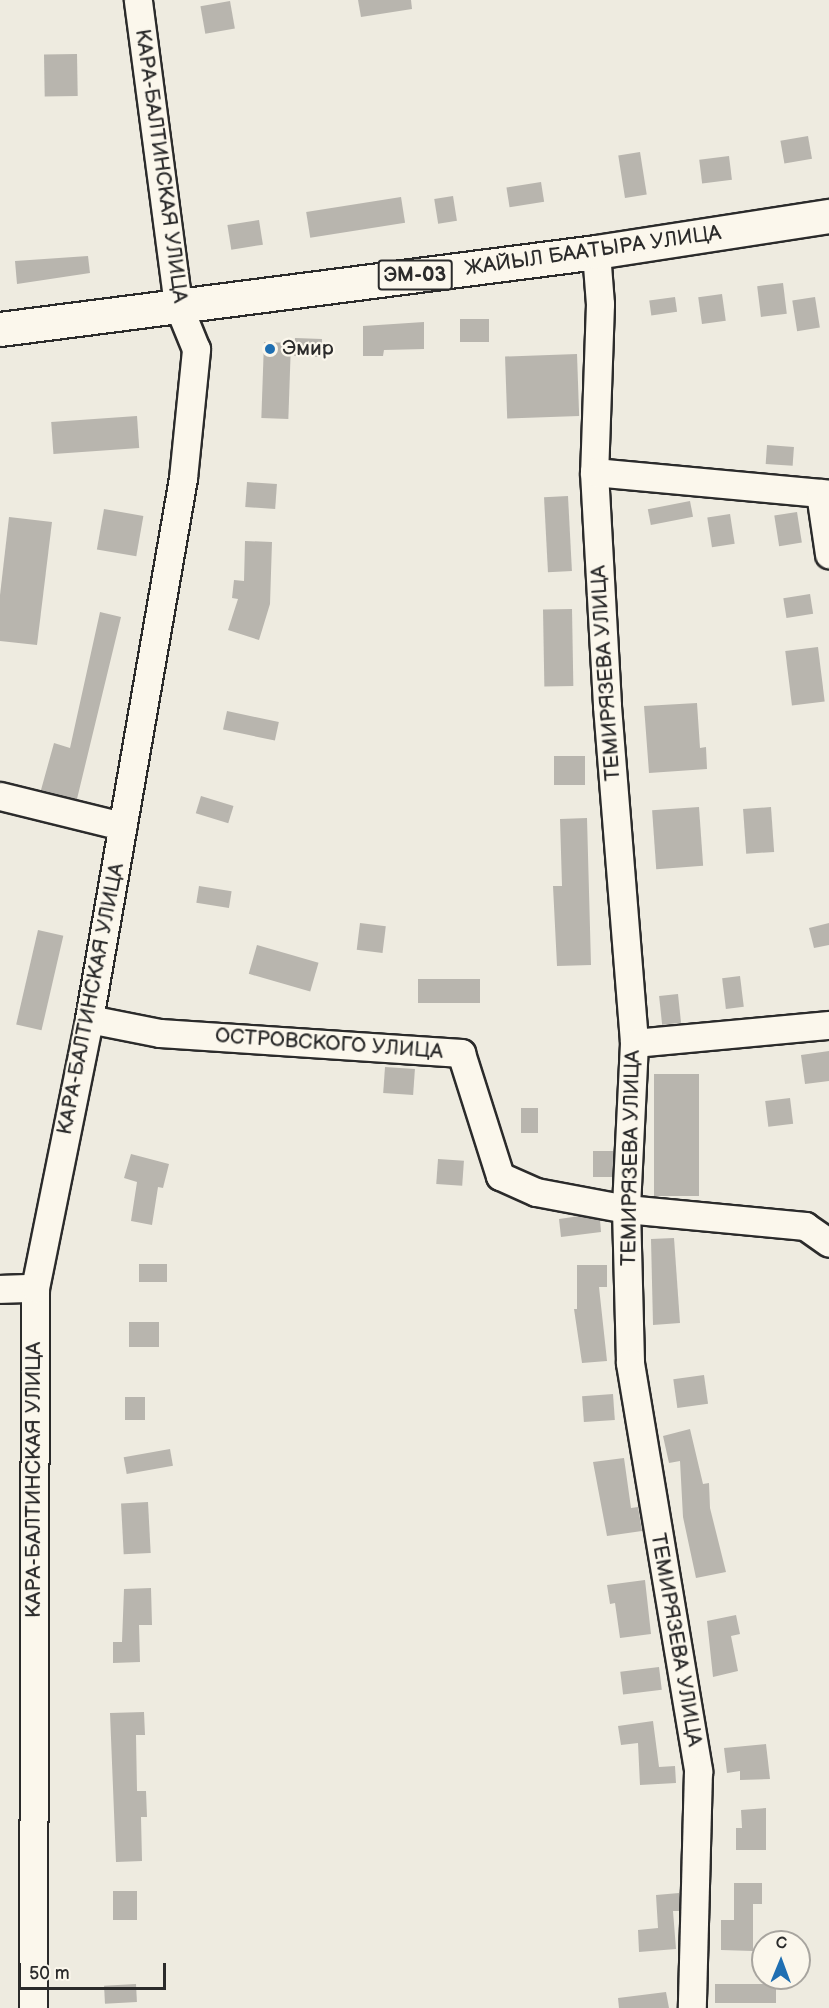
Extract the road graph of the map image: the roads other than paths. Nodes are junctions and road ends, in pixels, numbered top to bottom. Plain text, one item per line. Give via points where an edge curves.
1 (140, 1) edge
2 (829, 216) edge
3 (597, 252) junction
4 (178, 305) junction
5 (0, 329) edge
6 (594, 472) junction
7 (824, 494) edge
8 (829, 554) edge
9 (0, 796) edge
10 (122, 826) junction
11 (89, 1019) junction
12 (829, 1025) edge
13 (634, 1043) junction
14 (626, 1209) junction
15 (829, 1243) edge
16 (35, 1288) junction
17 (0, 1289) edge
18 (33, 2008) edge
19 (692, 2008) edge

1 - 4 street, КАРА-БАЛТИНСКАЯ УЛИЦА
2 - 3 highway, ЖАЙЫЛ БААТЫРА УЛИЦА / ЭМ-03
3 - 4 highway, ЖАЙЫЛ БААТЫРА УЛИЦА / ЭМ-03
3 - 6 street, ТЕМИРЯЗЕВА УЛИЦА via 600,304
4 - 5 highway, ЖАЙЫЛ БААТЫРА УЛИЦА / ЭМ-03
4 - 10 street, КАРА-БАЛТИНСКАЯ УЛИЦА via 196,349 183,478
6 - 7 street
6 - 13 street, ТЕМИРЯЗЕВА УЛИЦА via 607,706
7 - 8 street
9 - 10 street
10 - 11 street, КАРА-БАЛТИНСКАЯ УЛИЦА
11 - 14 street, ОСТРОВСКОГО УЛИЦА via 160,1033 461,1053 500,1176 536,1192
11 - 16 street, КАРА-БАЛТИНСКАЯ УЛИЦА
12 - 13 street
13 - 14 street, ТЕМИРЯЗЕВА УЛИЦА
14 - 15 street, ОСТРОВСКОГО УЛИЦА via 805,1226
14 - 19 street, ТЕМИРЯЗЕВА УЛИЦА via 630,1363 698,1771
16 - 17 street
16 - 18 street, КАРА-БАЛТИНСКАЯ УЛИЦА

